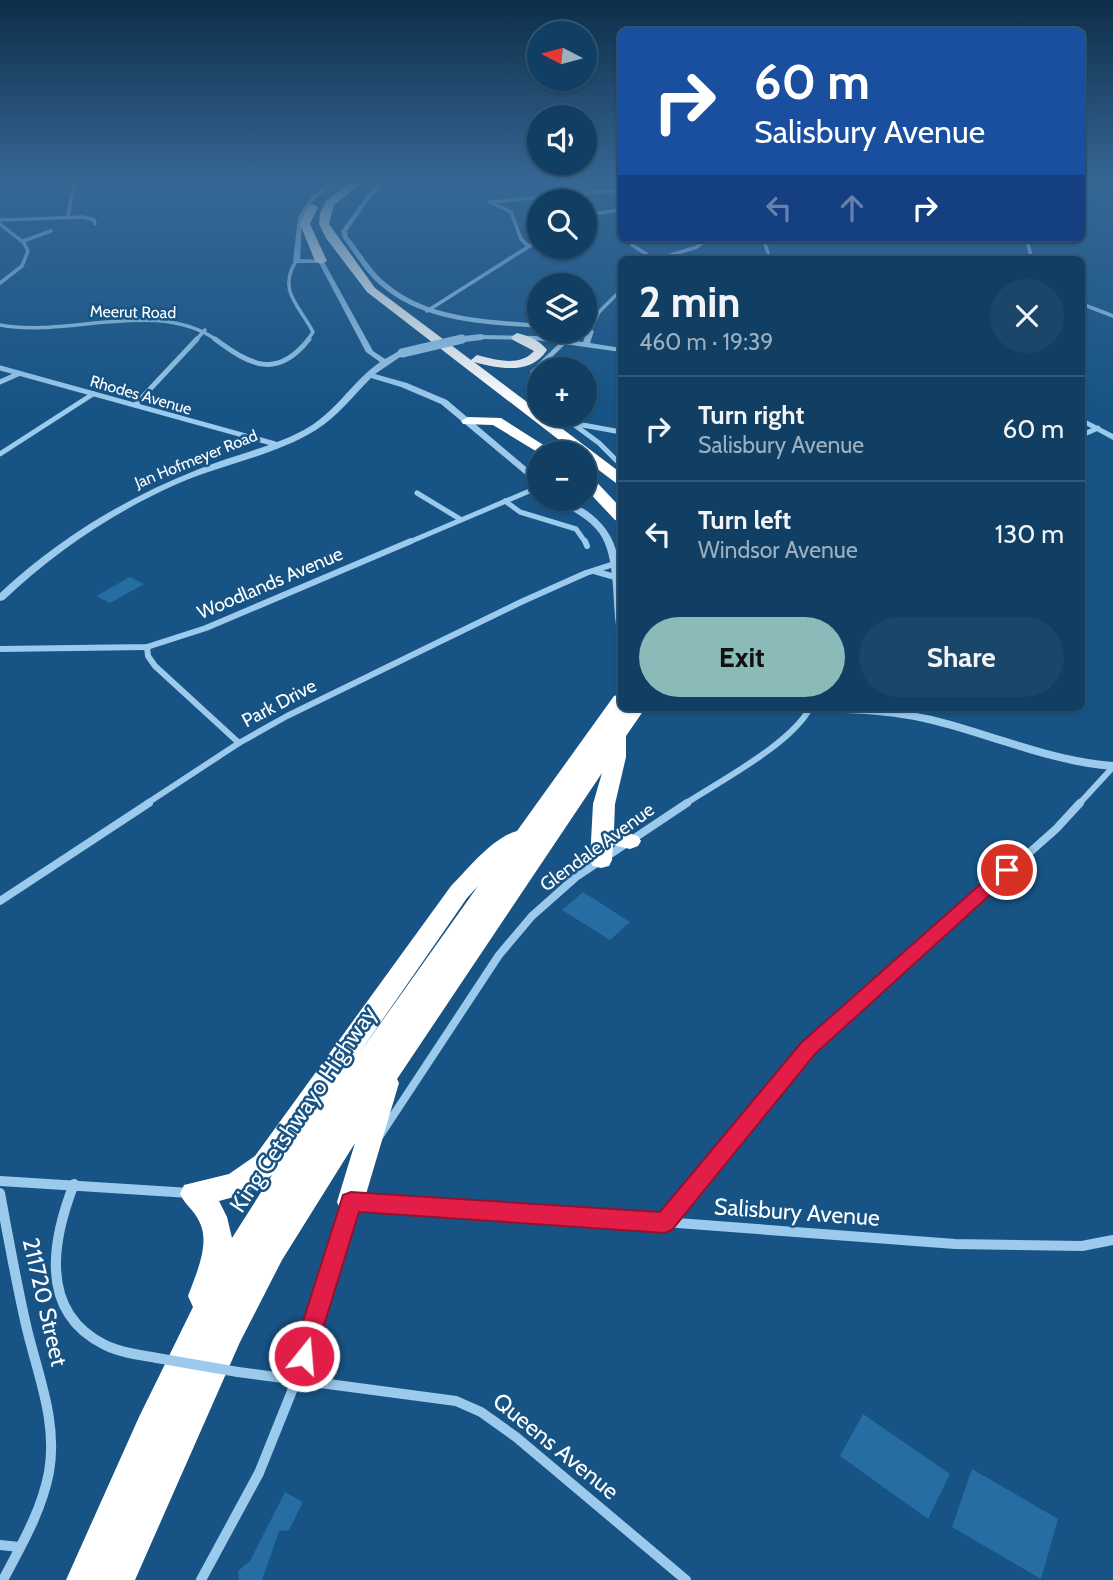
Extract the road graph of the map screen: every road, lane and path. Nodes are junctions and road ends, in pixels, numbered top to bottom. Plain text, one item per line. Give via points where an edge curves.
1 (27, 257) edge
2 (296, 257) edge
3 (319, 257) edge
4 (330, 257) edge
5 (346, 257) edge
6 (362, 257) edge
7 (511, 257) edge
8 (296, 261) junction
9 (321, 261) junction
10 (0, 283) edge
11 (368, 285) junction
12 (618, 293) edge
13 (1085, 305) edge
14 (427, 311) junction
15 (597, 315) edge
16 (1113, 316) edge
17 (0, 325) edge
18 (527, 325) edge
19 (205, 330) junction
20 (481, 337) joint
21 (516, 337) junction
22 (527, 338) edge
23 (366, 343) junction
24 (557, 343) edge
25 (558, 343) edge
26 (566, 343) edge
27 (586, 343) edge
28 (586, 346) junction
29 (618, 350) edge
30 (541, 353) junction
31 (399, 354) junction
32 (546, 357) edge
33 (477, 359) junction
34 (383, 361) junction
35 (0, 368) edge
36 (20, 373) junction
37 (369, 375) junction
38 (0, 382) edge
39 (527, 391) edge
40 (93, 394) junction
41 (135, 405) junction
42 (468, 421) junction
43 (1085, 422) edge
44 (577, 427) edge
45 (591, 427) edge
46 (1098, 428) junction
47 (618, 432) edge
48 (1085, 434) edge
49 (1113, 437) edge
50 (529, 441) edge
51 (556, 441) edge
52 (275, 444) junction
53 (0, 454) edge
54 (618, 462) edge
55 (527, 474) edge
56 (597, 474) edge
57 (618, 478) edge
58 (527, 491) edge
59 (597, 491) edge
60 (618, 492) edge
61 (417, 493) dead end
62 (505, 501) junction
63 (579, 511) edge
64 (618, 514) edge
65 (460, 519) junction
66 (587, 546) dead end
67 (614, 564) junction
68 (594, 570) junction
69 (615, 577) junction
70 (0, 597) edge
71 (618, 601) edge
72 (147, 647) junction
73 (0, 649) edge
74 (618, 704) edge
75 (633, 711) edge
76 (808, 711) edge
77 (884, 711) edge
78 (619, 733) junction
79 (239, 743) junction
80 (1113, 766) edge
81 (537, 824) junction
82 (602, 831) junction
83 (630, 841) junction
84 (601, 860) junction
85 (0, 901) edge
86 (391, 1066) junction
87 (368, 1151) junction
88 (0, 1181) edge
89 (74, 1184) junction
90 (0, 1193) edge
91 (194, 1194) junction
92 (351, 1202) junction
93 (665, 1222) junction
94 (1113, 1240) edge
95 (296, 1381) junction
96 (0, 1545) edge
97 (19, 1547) junction
98 (3, 1580) edge
99 (72, 1580) edge
100 (84, 1580) edge
101 (117, 1580) edge
102 (201, 1580) edge
103 (686, 1580) edge

1 - 10 street
2 - 8 street
3 - 9 highway
4 - 51 highway via 357,293
5 - 11 highway
6 - 14 street via 386,286
7 - 14 street
8 - 9 street
8 - 19 street via 287,279 313,331 283,362 263,365 240,358
9 - 23 street
11 - 33 highway
11 - 57 highway
12 - 15 street
13 - 16 street
14 - 18 street
17 - 19 street, Meerut Road via 128,321
19 - 41 street, Meerut Road
20 - 21 street
20 - 31 street, bridge via 449,340
21 - 22 street
21 - 30 highway via 534,343
23 - 31 street
23 - 34 street
23 - 37 street
24 - 30 highway
25 - 32 street
26 - 28 street
27 - 28 street
28 - 29 street
30 - 33 highway via 515,364
31 - 34 street
33 - 39 highway
34 - 37 street, Jan Hofmeyer Road
35 - 36 street, Rhodes Avenue
36 - 38 street
36 - 40 street, Rhodes Avenue
37 - 42 street via 436,398
37 - 52 street, Jan Hofmeyer Road via 319,425
40 - 41 street, Rhodes Avenue
40 - 53 street
41 - 52 street, Rhodes Avenue
42 - 50 highway via 500,423
42 - 55 street
43 - 46 street
44 - 54 street
45 - 47 street
46 - 48 street
46 - 49 street
52 - 70 street, Jan Hofmeyer Road via 201,471 119,510 54,551
56 - 60 highway
58 - 62 street, Woodlands Avenue
59 - 64 highway
61 - 65 street
62 - 65 street, Woodlands Avenue
62 - 66 street via 520,512 579,531
63 - 67 street via 606,534
65 - 72 street, Woodlands Avenue via 206,628
67 - 68 street, Park Drive
67 - 69 street
68 - 69 street
68 - 79 street, Park Drive via 331,694
69 - 71 street
72 - 73 street, Woodlands Avenue
72 - 79 street via 155,666
74 - 81 highway, King Cetshwayo Highway
75 - 78 highway
76 - 83 street, Glendale Avenue via 774,745
77 - 80 street via 1069,760
78 - 82 highway
78 - 86 highway
79 - 85 street, Park Drive
80 - 93 street via 1056,829 808,1049
81 - 91 highway via 459,892 265,1165 236,1185
81 - 100 highway, King Cetshwayo Highway via 291,1171 223,1281
82 - 83 highway
82 - 84 highway
83 - 84 street, Glendale Avenue
84 - 87 street, Glendale Avenue via 546,902 499,955 389,1126
86 - 87 highway
86 - 101 highway via 252,1283
87 - 92 highway
88 - 89 street
89 - 91 street
89 - 95 street, Queens Avenue, bridge via 53,1261 58,1291 91,1337 125,1352
90 - 97 street, 211720 Street via 49,1420 49,1471
91 - 99 highway via 210,1208 218,1228 212,1270
92 - 93 street, Salisbury Avenue
92 - 95 street
93 - 94 street, Salisbury Avenue via 955,1244 1082,1246
95 - 102 street via 259,1473
95 - 103 street, Queens Avenue via 470,1405 526,1445
96 - 97 street
97 - 98 street, 211720 Street

